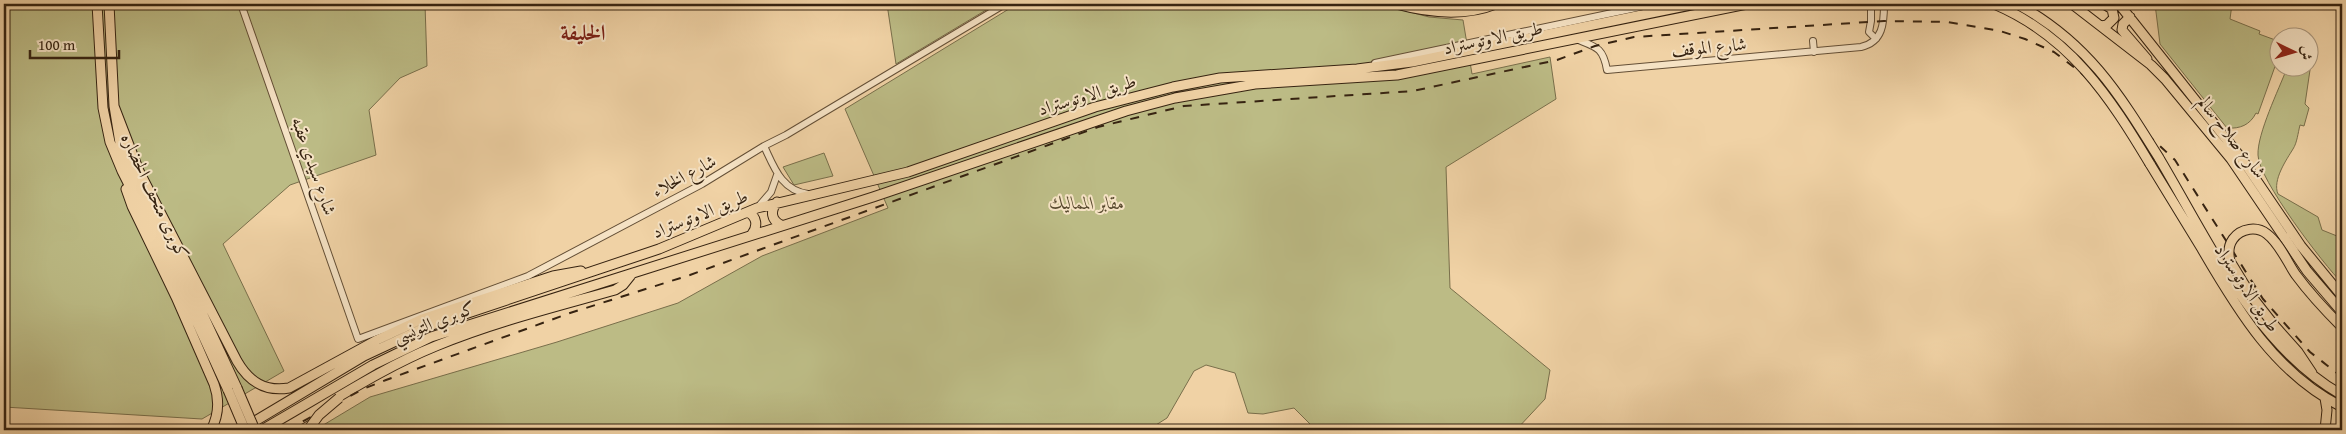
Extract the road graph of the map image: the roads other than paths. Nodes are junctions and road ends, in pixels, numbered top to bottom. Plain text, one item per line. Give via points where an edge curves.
1 (97, 4) edge
2 (109, 4) edge
3 (241, 4) edge
4 (1005, 4) edge
5 (1396, 4) edge
6 (1496, 4) edge
7 (1655, 4) edge
8 (1695, 4) edge
9 (1747, 4) edge
10 (1871, 4) edge
11 (1884, 4) edge
12 (1994, 4) edge
13 (2016, 4) edge
14 (2072, 4) edge
15 (2104, 4) edge
16 (2119, 4) edge
17 (2130, 17) junction
18 (2101, 26) junction
19 (1572, 38) junction
20 (1876, 39) junction
21 (1813, 41) dead end
22 (1814, 52) junction
23 (2151, 65) junction
24 (1357, 69) junction
25 (114, 106) junction
26 (764, 146) junction
27 (122, 172) junction
28 (777, 175) junction
29 (809, 194) junction
30 (777, 202) junction
31 (757, 208) junction
32 (748, 212) junction
33 (781, 225) junction
34 (752, 234) junction
35 (593, 270) junction
36 (631, 274) junction
37 (2342, 296) edge
38 (2342, 312) edge
39 (2342, 327) edge
40 (358, 338) joint
41 (2316, 379) junction
42 (2342, 395) edge
43 (339, 398) junction
44 (2325, 398) junction
45 (2342, 407) edge
46 (2342, 426) edge
47 (211, 430) edge
48 (240, 430) edge
49 (245, 430) edge
50 (256, 430) edge
51 (262, 430) edge
52 (282, 430) edge
53 (308, 430) edge
54 (2325, 430) edge
55 (2339, 430) edge

1 - 27 highway, كوبرى متحف الحضاره via 103,108 110,142
2 - 25 highway, كوبرى متحف الحضاره
3 - 40 street, شارع سيدي عقبه
4 - 26 street, شارع الخلاء
5 - 6 highway via 1451,13 1476,11
7 - 24 street via 1400,57
8 - 24 highway, طريق الاوتوستراد via 1412,62
9 - 19 highway, طريق الاوتوستراد
10 - 20 street via 1869,32
11 - 20 street via 1882,30
12 - 44 highway, طريق الاوتوستراد, bridge via 2040,30 2072,54 2102,90 2246,319 2283,365
13 - 41 highway, طريق الاوتوستراد, bridge via 2044,20 2083,51 2119,95 2243,298 2276,341
14 - 18 highway, شارع صلاح سالم
15 - 18 highway via 2112,10 2114,18 2108,25
16 - 17 highway, شارع صلاح سالم
17 - 23 highway via 2122,24 2122,30
17 - 37 highway, شارع صلاح سالم via 2242,159 2307,254
18 - 23 highway, شارع صلاح سالم
19 - 22 street, شارع الموقف via 1599,49 1607,70
19 - 33 highway, طريق الاوتوستراد via 1397,74 1255,84 1183,96 1118,114
20 - 22 street, شارع الموقف via 1861,48
21 - 22 street
23 - 38 highway, شارع صلاح سالم via 2231,159 2307,272
24 - 29 highway, طريق الاوتوستراد via 1220,78 1173,87 1095,107 908,172 866,184
25 - 35 highway via 139,171 232,352 247,376 262,387 289,388 422,319 553,276
25 - 50 highway, كوبرى متحف الحضاره, bridge via 120,143 134,177 191,289
26 - 28 street
26 - 40 street, شارع الخلاء via 720,175 528,276
27 - 47 highway via 132,206 218,393 218,412
27 - 49 highway, كوبرى متحف الحضاره, bridge via 183,292
28 - 29 street via 794,190
28 - 31 street via 771,192
29 - 30 highway, طريق الاوتوستراد
30 - 31 highway, طريق الاوتوستراد
30 - 33 highway via 772,215
31 - 32 highway, طريق الاوتوستراد
32 - 34 highway via 756,223
32 - 35 highway, طريق الاوتوستراد via 659,249
33 - 34 highway, طريق الاوتوستراد
34 - 36 highway, طريق الاوتوستراد
35 - 48 highway, كوبري التونسي, bridge via 406,336 364,356
36 - 43 highway via 615,290 436,346
36 - 51 highway, كوبري التونسي via 411,345
39 - 41 highway, bridge via 2306,287 2267,234 2247,229 2235,236 2228,254 2230,260 2252,297
41 - 42 highway, طريق الاوتوستراد
43 - 52 highway, bridge
43 - 53 highway, bridge via 319,415
44 - 45 highway, طريق الاوتوستراد
44 - 54 highway
46 - 55 highway

